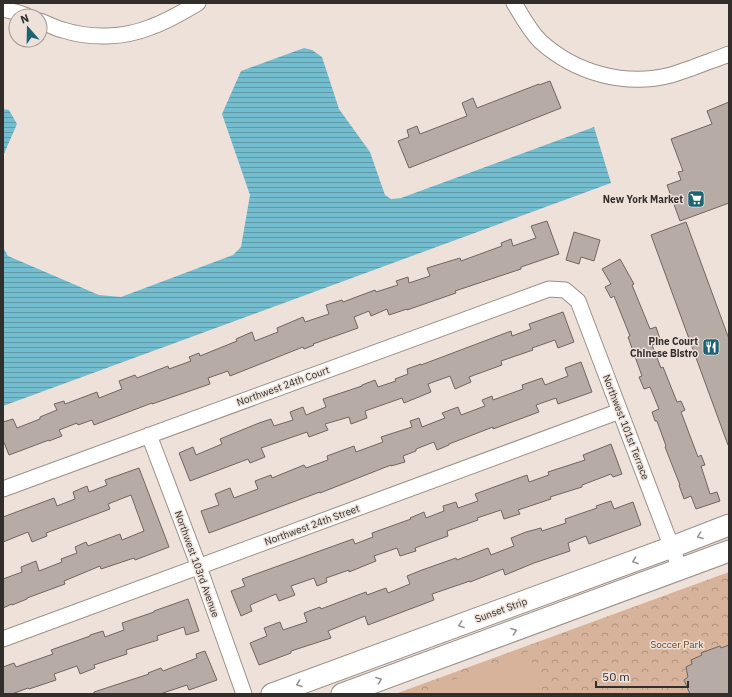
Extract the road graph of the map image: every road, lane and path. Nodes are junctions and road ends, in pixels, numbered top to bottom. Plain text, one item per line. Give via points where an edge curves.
1 (198, 3) edge
2 (514, 3) edge
3 (48, 24) edge
4 (729, 54) edge
5 (565, 290) joint
6 (620, 411) junction
7 (149, 435) junction
8 (3, 489) edge
9 (729, 525) edge
10 (672, 547) junction
11 (729, 551) edge
12 (199, 567) junction
13 (680, 569) junction
14 (3, 639) edge
15 (331, 672) junction
16 (244, 694) edge
17 (272, 694) edge
18 (341, 694) edge

1 - 3 street via 174,17 133,33 86,35 64,31
2 - 4 street via 539,40 566,60 594,73 630,80 651,79 672,75
5 - 6 street, Northwest 101st Terrace via 578,301
5 - 7 street, Northwest 24th Court via 549,289
6 - 10 street, Northwest 101st Terrace
6 - 12 street, Northwest 24th Street
7 - 8 street, Northwest 24th Court
7 - 12 street, Northwest 103rd Avenue
9 -> 10 street, Sunset Strip
10 - 13 street, Northwest 101st Terrace
10 -> 15 street, Sunset Strip
11 - 13 street
12 - 14 street, Northwest 24th Street
12 - 16 street, Northwest 103rd Avenue
18 -> 13 street
15 -> 17 street, Sunset Strip
15 - 18 street

